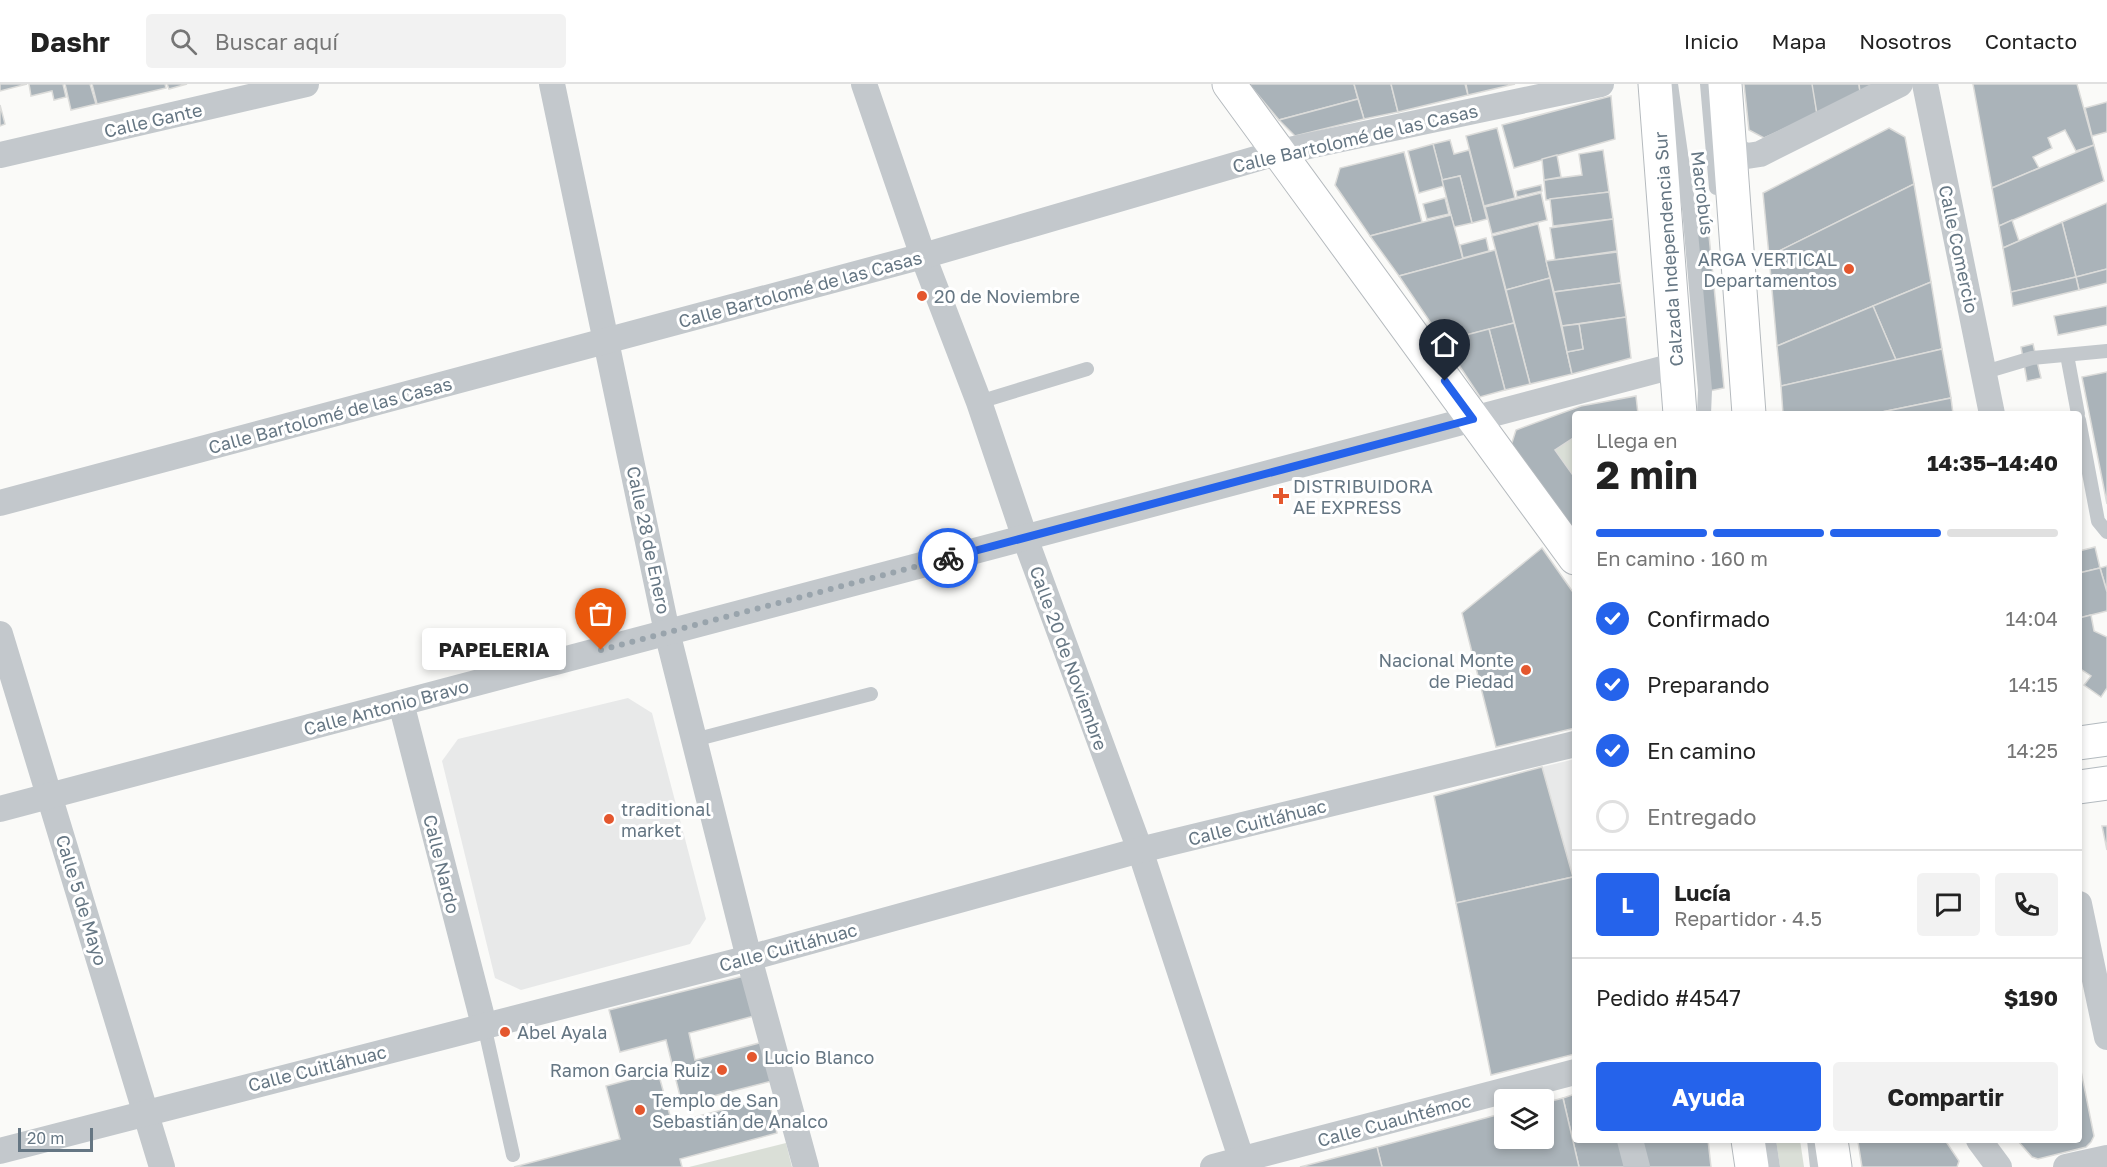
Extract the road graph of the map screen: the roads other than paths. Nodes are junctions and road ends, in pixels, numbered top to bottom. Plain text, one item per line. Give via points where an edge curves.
1 (306, 84) edge
2 (552, 84) edge
3 (864, 84) edge
4 (1229, 84) edge
5 (1601, 84) edge
6 (1655, 84) edge
7 (1671, 84) edge
8 (1707, 84) edge
9 (1725, 84) edge
10 (1900, 84) edge
11 (1925, 84) edge
12 (1731, 150) junction
13 (1280, 152) junction
14 (0, 155) edge
15 (1718, 200) dead end
16 (923, 256) junction
17 (1724, 270) dead end
18 (608, 341) junction
19 (2107, 351) edge
20 (2067, 355) junction
21 (1677, 365) junction
22 (1086, 369) dead end
23 (1984, 372) junction
24 (979, 402) junction
25 (1742, 409) edge
26 (1680, 411) edge
27 (1704, 411) edge
28 (1991, 411) edge
29 (2077, 411) edge
30 (1473, 419) junction
31 (2082, 436) edge
32 (0, 503) edge
33 (2107, 532) edge
34 (1025, 538) junction
35 (1572, 554) edge
36 (667, 632) junction
37 (0, 634) edge
38 (871, 694) dead end
39 (401, 703) junction
40 (2107, 739) edge
41 (694, 740) junction
42 (2082, 743) edge
43 (1572, 745) edge
44 (2107, 783) edge
45 (2082, 787) edge
46 (50, 795) junction
47 (0, 809) edge
48 (1140, 850) junction
49 (2082, 918) edge
50 (749, 958) junction
51 (484, 1025) junction
52 (2107, 1037) edge
53 (1572, 1073) edge
54 (147, 1111) junction
55 (1631, 1143) edge
56 (1748, 1143) edge
57 (1769, 1143) edge
58 (1814, 1143) edge
59 (1832, 1143) edge
60 (1981, 1143) edge
61 (0, 1151) edge
62 (513, 1155) dead end
63 (2107, 1158) edge
64 (1242, 1164) edge
65 (162, 1167) edge
66 (806, 1167) edge
67 (1213, 1167) edge
68 (1637, 1167) edge
69 (1752, 1167) edge
70 (1773, 1167) edge
71 (1817, 1167) edge
72 (1834, 1167) edge
73 (1999, 1167) edge
74 (2066, 1167) edge

1 - 14 street, Calle Gante
2 - 18 street, Calle 28 de Enero
3 - 16 street, Calle 20 de Noviembre
4 - 13 main road
5 - 13 street, Calle Bartolomé de las Casas
6 - 21 main road, Calzada Independencia Sur
7 - 27 lane, Macrobús via 1689,209
8 - 15 lane, Macrobús
9 - 12 main road
10 - 12 street via 1760,154 1746,156
11 - 23 street, Calle Comercio
12 - 25 main road
13 - 16 street, Calle Bartolomé de las Casas
13 - 30 main road
16 - 18 street, Calle Bartolomé de las Casas
16 - 24 street, Calle 20 de Noviembre
17 - 25 lane via 1735,386
18 - 32 street, Calle Bartolomé de las Casas
18 - 36 street, Calle 28 de Enero
19 - 20 lane
20 - 23 lane via 2032,358
20 - 29 lane
21 - 26 main road, Calzada Independencia Sur
21 - 30 street, Calle Antonio Bravo
22 - 24 lane
23 - 28 street, Calle Comercio
24 - 34 street, Calle 20 de Noviembre
30 - 34 street, Calle Antonio Bravo
30 - 35 main road
31 - 33 lane via 2098,521
34 - 36 street, Calle Antonio Bravo
34 - 48 street, Calle 20 de Noviembre
36 - 39 street, Calle Antonio Bravo
36 - 41 street, Calle 28 de Enero
37 - 46 street, Calle 5 de Mayo
38 - 41 lane
39 - 46 street, Calle Antonio Bravo
39 - 51 street, Calle Nardo
40 - 42 main road
41 - 50 street, Calle 28 de Enero
43 - 48 street, Calle Cuitláhuac
44 - 45 main road
46 - 47 street, Calle Antonio Bravo
46 - 54 street, Calle 5 de Mayo
48 - 50 street, Calle Cuitláhuac
48 - 64 street, Calle 20 de Noviembre
49 - 52 street
50 - 51 street, Calle Cuitláhuac
50 - 66 street, Calle 28 de Enero
51 - 54 street, Calle Cuitláhuac
51 - 62 lane
53 - 64 street, Calle Cuauhtémoc
54 - 61 street, Calle Cuitláhuac
54 - 65 street, Calle 5 de Mayo
55 - 68 street
56 - 69 main road
57 - 70 lane
58 - 71 lane
59 - 72 main road
60 - 73 street
63 - 74 street
64 - 67 street, Calle Cuauhtémoc

